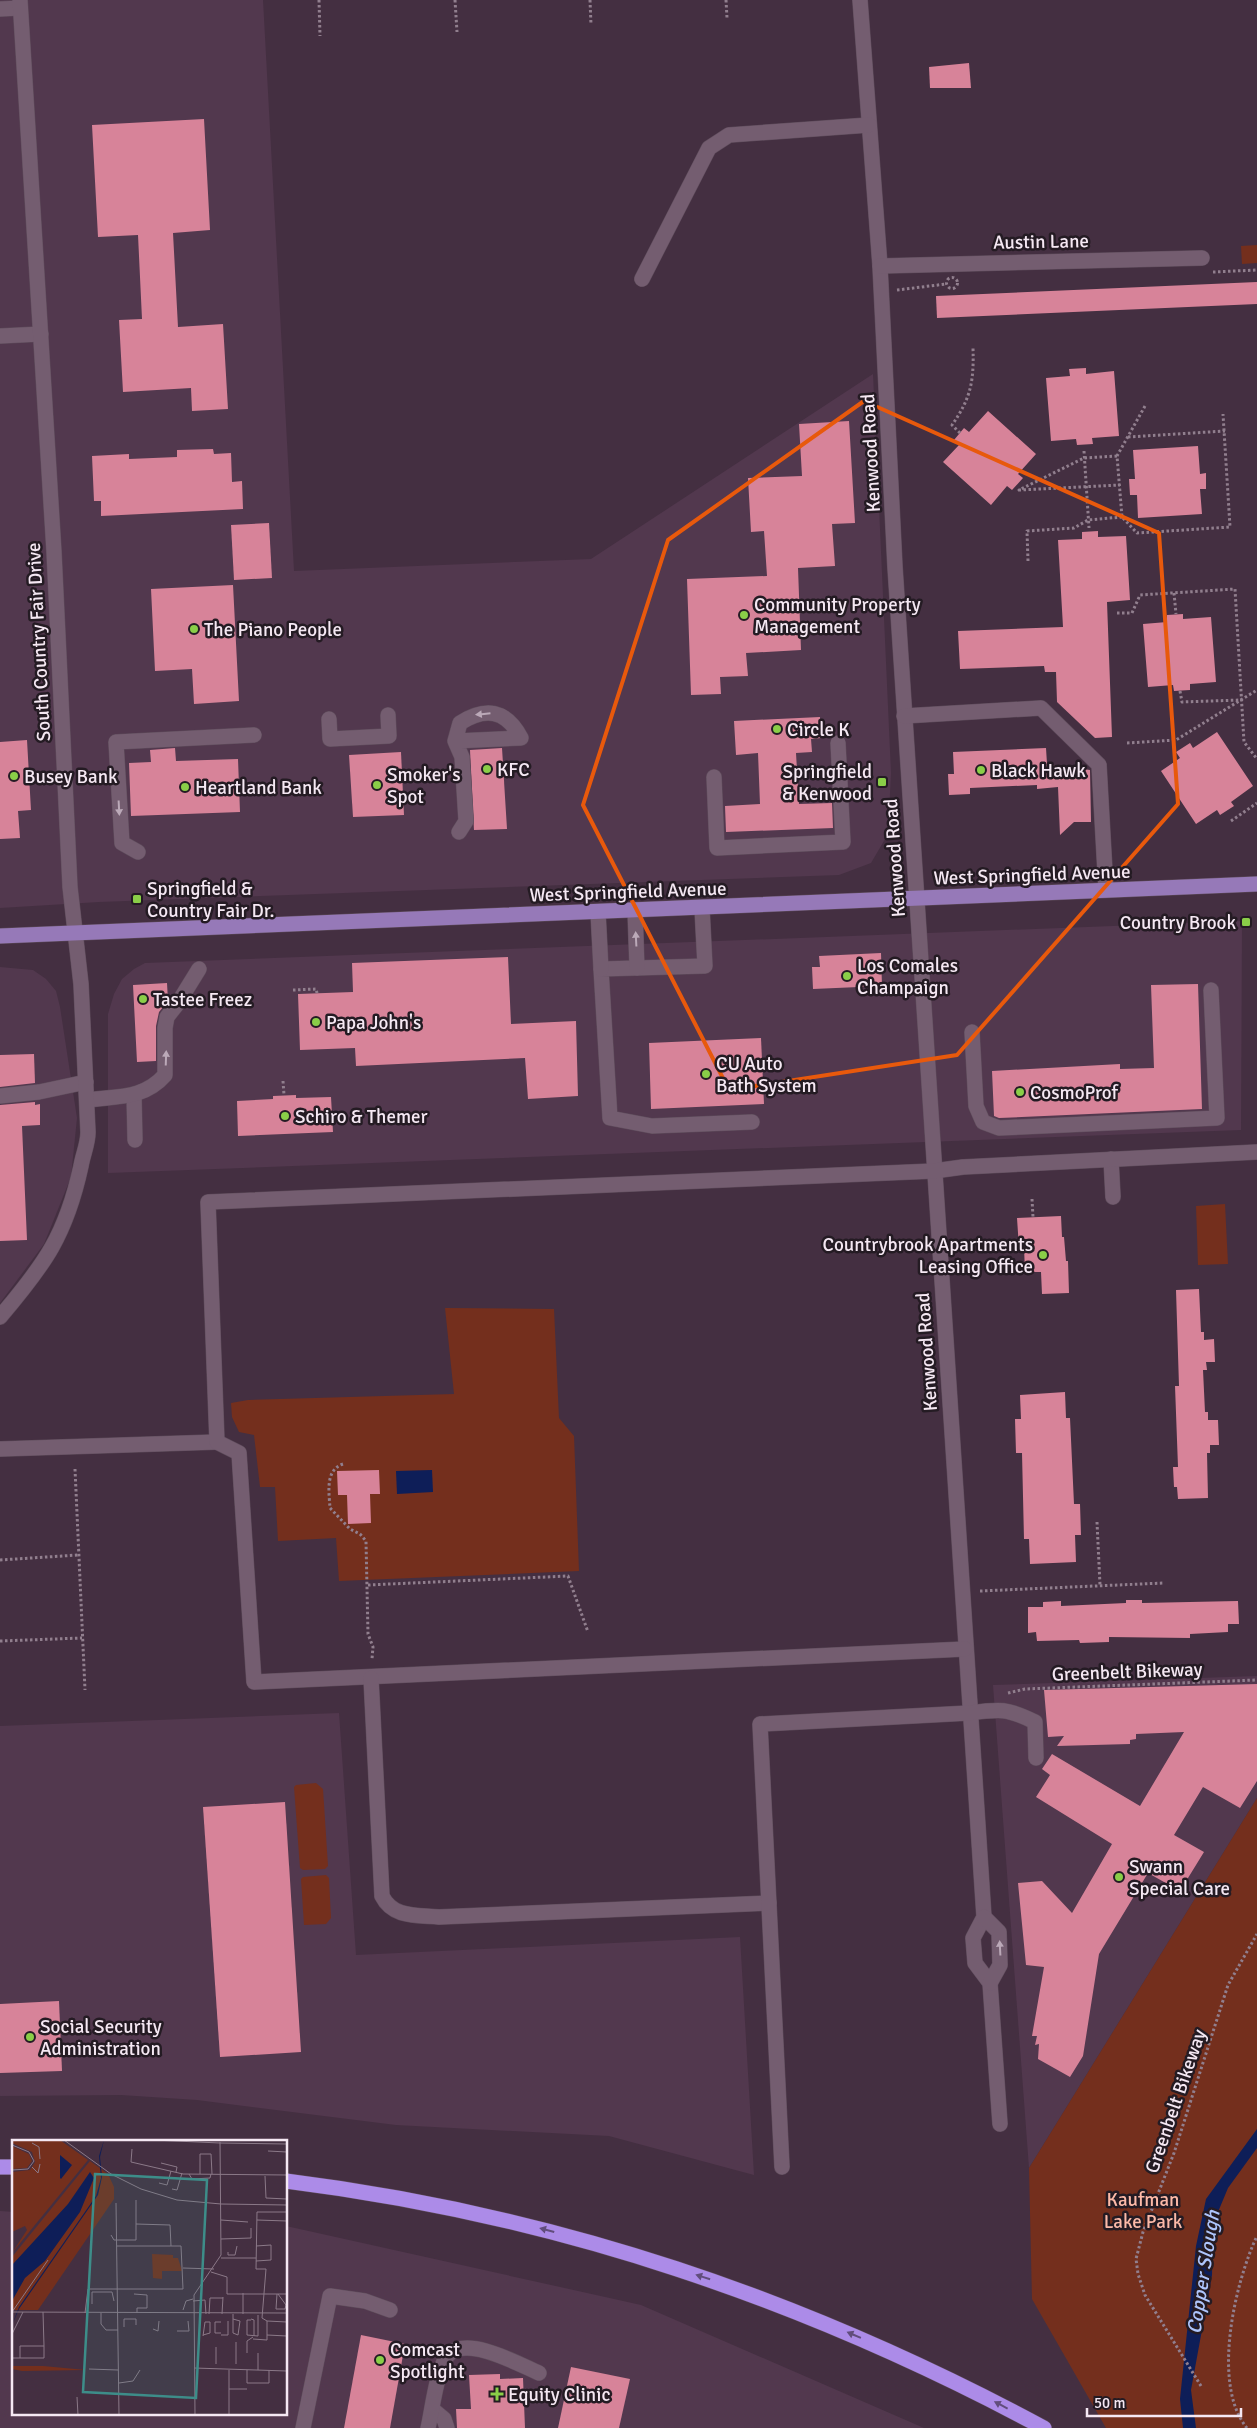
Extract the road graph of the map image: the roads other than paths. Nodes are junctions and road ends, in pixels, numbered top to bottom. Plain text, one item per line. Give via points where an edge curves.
1 (860, 0) edge
2 (20, 4) edge
3 (0, 9) edge
4 (869, 125) junction
5 (1202, 258) dead end
6 (880, 266) junction
7 (642, 279) dead end
8 (41, 334) junction
9 (0, 336) edge
10 (388, 715) dead end
11 (904, 716) junction
12 (328, 719) dead end
13 (254, 735) dead end
14 (455, 741) junction
15 (838, 743) dead end
16 (714, 777) dead end
17 (459, 832) dead end
18 (138, 852) dead end
19 (1257, 884) edge
20 (1106, 890) junction
21 (916, 899) junction
22 (702, 908) junction
23 (635, 910) junction
24 (598, 912) junction
25 (75, 934) junction
26 (0, 936) edge
27 (637, 968) junction
28 (199, 969) dead end
29 (601, 969) junction
30 (1211, 990) dead end
31 (972, 1032) dead end
32 (86, 1082) junction
33 (134, 1095) junction
34 (0, 1096) edge
35 (88, 1100) junction
36 (752, 1122) dead end
37 (135, 1140) dead end
38 (1257, 1152) edge
39 (1111, 1159) junction
40 (934, 1171) junction
41 (1113, 1197) dead end
42 (0, 1317) edge
43 (217, 1442) junction
44 (0, 1449) edge
45 (965, 1649) junction
46 (371, 1678) junction
47 (969, 1713) junction
48 (1036, 1758) dead end
49 (769, 1903) junction
50 (984, 1916) junction
51 (990, 1983) junction
52 (1000, 2124) dead end
53 (782, 2167) dead end
54 (288, 2181) edge
55 (390, 2310) dead end
56 (539, 2373) dead end
57 (432, 2409) junction
58 (304, 2428) edge
59 (428, 2428) edge
60 (447, 2428) edge
61 (1044, 2428) edge

1 - 4 street, Kenwood Road
2 - 3 street
2 - 8 street, South Country Fair Drive
4 - 6 street, Kenwood Road
4 - 7 street via 729,136 709,148
5 - 6 street, Austin Lane
6 - 11 street, Kenwood Road
8 - 9 street
8 - 25 street, South Country Fair Drive
10 - 12 street via 389,736 330,739
11 - 20 street via 1041,708 1099,765
11 - 21 street, Kenwood Road
13 -> 18 street via 116,742 122,843
14 -> 14 street via 521,738 509,720 497,713 483,712 460,723
14 - 17 street via 462,757 466,821
15 - 16 street via 843,842 717,848
19 - 20 main road, West Springfield Avenue
20 - 21 main road, West Springfield Avenue
21 - 22 main road, West Springfield Avenue
21 - 40 street, Kenwood Road
22 - 23 main road, West Springfield Avenue
22 - 27 street via 705,966
23 - 24 main road, West Springfield Avenue
27 -> 23 street
24 - 25 main road, West Springfield Avenue
24 - 29 street
25 - 26 main road, West Springfield Avenue
25 - 32 street, South Country Fair Drive
27 - 29 street
33 -> 28 street via 155,1086 165,1075 167,1017
29 - 36 street via 610,1118 652,1126
30 - 31 street via 1217,1118 999,1128 983,1122 976,1106
32 - 34 street
32 - 35 street, South Country Fair Drive
33 - 35 street
33 - 37 street
35 - 42 street, South Country Fair Drive via 88,1142 63,1230 33,1278
38 - 39 street
39 - 40 street
39 - 41 street
40 - 43 street via 208,1202
40 - 45 street, Kenwood Road
43 - 44 street
43 - 46 street via 239,1452 254,1682
45 - 46 street
45 - 47 street, Kenwood Road
46 - 49 street via 382,1896 387,1907 398,1913 439,1917
47 - 48 street via 1001,1709 1035,1722
47 - 49 street via 760,1724
47 - 50 street, Kenwood Road
49 - 53 street
50 - 51 street via 973,1938 975,1963
51 -> 50 street via 1000,1965 999,1932
51 - 52 street
61 -> 54 highway via 893,2351 733,2287 535,2227 432,2204
55 - 58 street via 365,2301 330,2296
56 - 57 street via 495,2354 474,2348 459,2349 448,2355 442,2366
57 - 59 street
57 - 60 street via 444,2418

